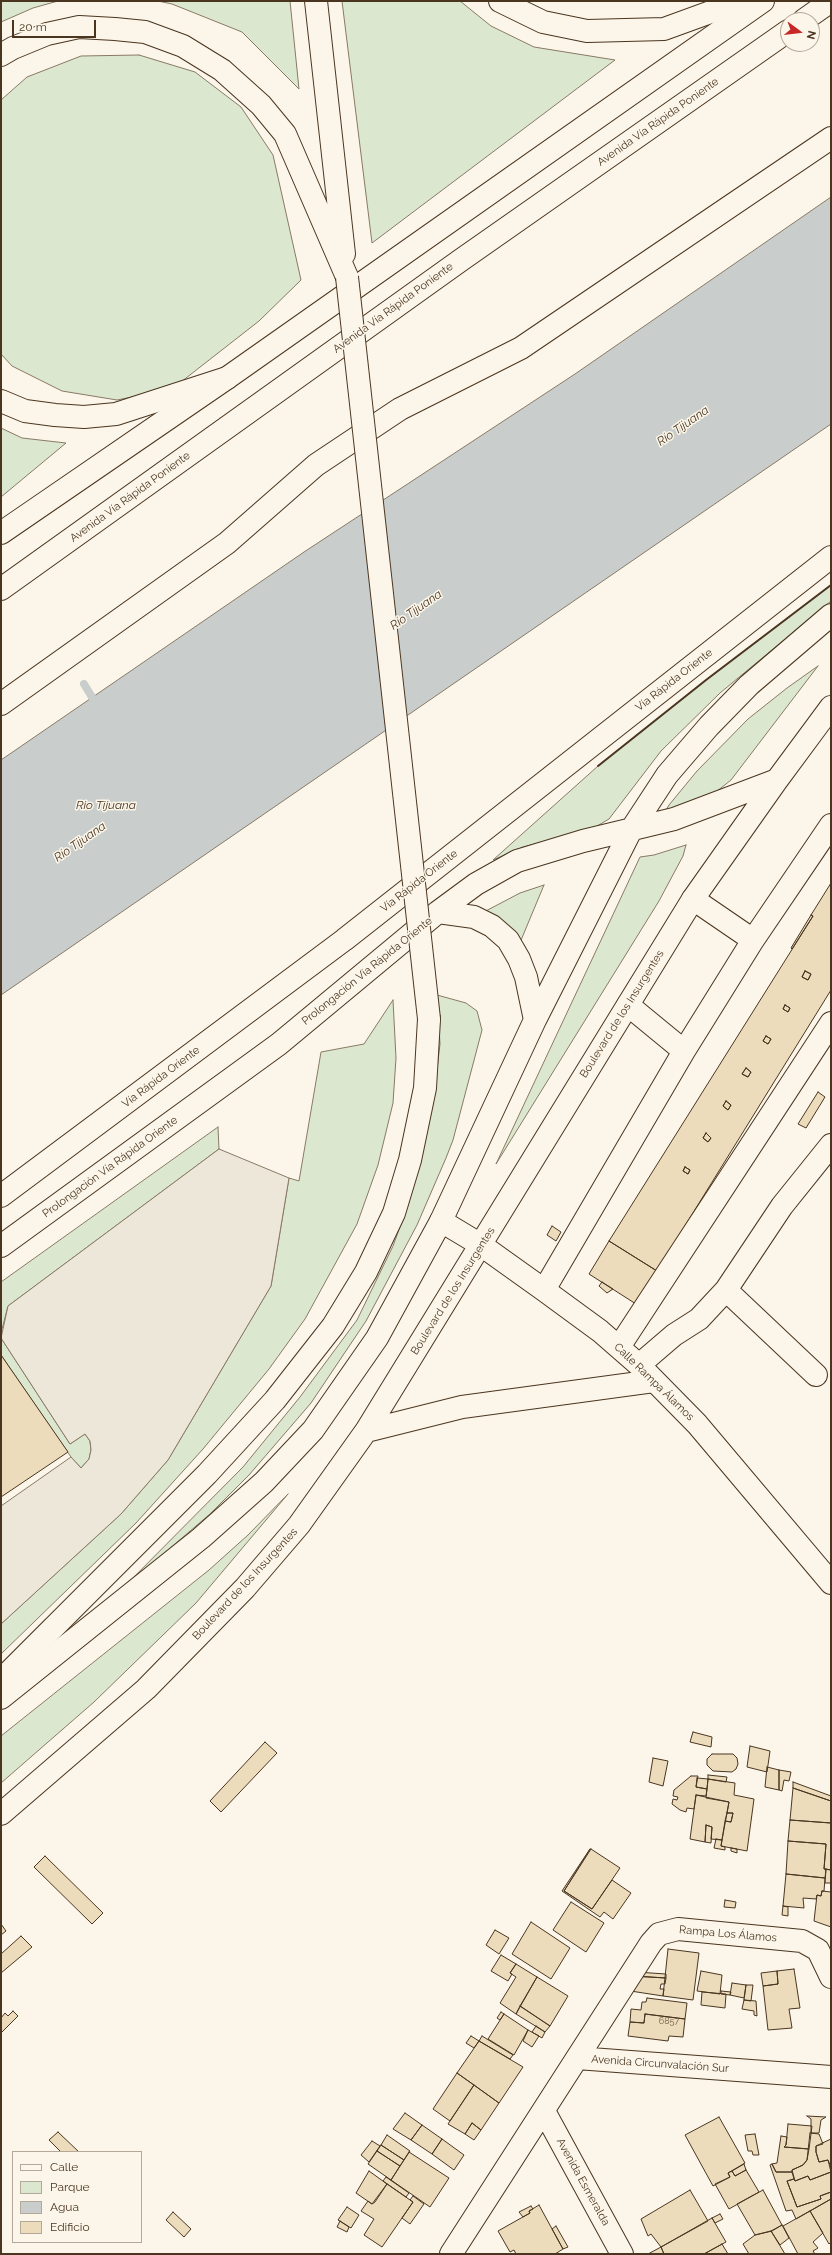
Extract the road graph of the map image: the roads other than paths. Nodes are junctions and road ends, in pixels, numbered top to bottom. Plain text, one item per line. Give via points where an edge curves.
1 (316, 1) edge
2 (500, 1) edge
3 (735, 1) edge
4 (763, 1) edge
5 (831, 1) edge
6 (815, 12) edge
7 (780, 37) edge
8 (1, 55) edge
9 (831, 138) edge
10 (347, 277) junction
11 (227, 378) junction
12 (1, 401) edge
13 (1, 533) edge
14 (831, 557) edge
15 (1, 589) edge
16 (831, 615) edge
17 (1, 704) edge
18 (831, 707) edge
19 (776, 780) junction
20 (831, 825) edge
21 (631, 830) junction
22 (693, 899) junction
23 (438, 912) junction
24 (753, 940) junction
25 (628, 1005) junction
26 (535, 1020) junction
27 (831, 1023) edge
28 (684, 1051) junction
29 (831, 1145) edge
30 (1, 1196) edge
31 (442, 1221) junction
32 (481, 1245) junction
33 (1, 1246) edge
34 (544, 1290) junction
35 (726, 1290) junction
36 (619, 1347) junction
37 (639, 1365) junction
38 (816, 1375) dead end
39 (654, 1381) junction
40 (366, 1431) junction
41 (831, 1583) edge
42 (1, 1680) edge
43 (1, 1698) edge
44 (1, 1814) edge
45 (831, 1977) edge
46 (577, 2058) junction
47 (831, 2077) edge
48 (544, 2111) junction
49 (451, 2254) edge
50 (622, 2254) edge

1 - 10 main road
2 - 3 main road via 543,22 587,31 664,29
4 - 11 main road
5 - 6 main road
7 - 15 main road, Avenida Vía Rápida Poniente via 461,260
8 - 10 main road via 46,34 79,27 115,29 145,32 183,46 222,70 261,105 285,134
9 - 17 main road via 521,348 400,408 316,465 227,543
10 - 42 main road, bridge via 429,1019 426,1088 410,1160 394,1213 366,1272 333,1326 275,1400 207,1474
11 - 12 main road via 116,414 84,417 55,415 25,411
11 - 13 main road
14 - 30 main road, Vía Rápida Oriente via 344,940
16 - 21 main road via 749,685 709,726 667,775
18 - 19 main road, Boulevard de los Insurgentes
19 - 21 main road, Prolongación Vía Rápida Oriente via 674,819
19 - 22 main road, Boulevard de los Insurgentes
20 - 24 main road
21 - 23 main road, Prolongación Vía Rápida Oriente via 517,861 476,884
21 - 26 main road
22 - 24 main road
22 - 25 main road, Boulevard de los Insurgentes
23 - 26 main road via 474,918 492,926 508,940 519,958 526,977
23 - 33 main road, Prolongación Vía Rápida Oriente via 279,1044
24 - 28 main road
25 - 28 main road
25 - 32 main road, Boulevard de los Insurgentes
26 - 31 main road
27 - 36 main road
28 - 34 main road
29 - 35 main road via 782,1206
31 - 32 main road, Calle Rampa Álamos
31 - 43 main road via 377,1338 313,1430 264,1482 201,1538
32 - 34 main road, Calle Rampa Álamos
32 - 40 main road, Boulevard de los Insurgentes
34 - 36 main road, Calle Rampa Álamos
35 - 37 main road via 699,1319 674,1335
35 - 38 main road
36 - 37 main road, Calle Rampa Álamos
37 - 39 main road, Calle Rampa Álamos
39 - 40 main road via 462,1406
39 - 41 main road, Calle Rampa Álamos via 697,1424
40 - 44 main road, Boulevard de los Insurgentes via 299,1525 245,1588 146,1689
45 - 46 main road, Rampa Los Álamos via 818,1950 802,1941 668,1930 658,1934 651,1943
46 - 47 main road, Avenida Circunvalación Sur
46 - 48 main road, Avenida Circunvalación Sur
48 - 49 main road, Avenida Circunvalación Sur
48 - 50 main road, Avenida Esmeralda

